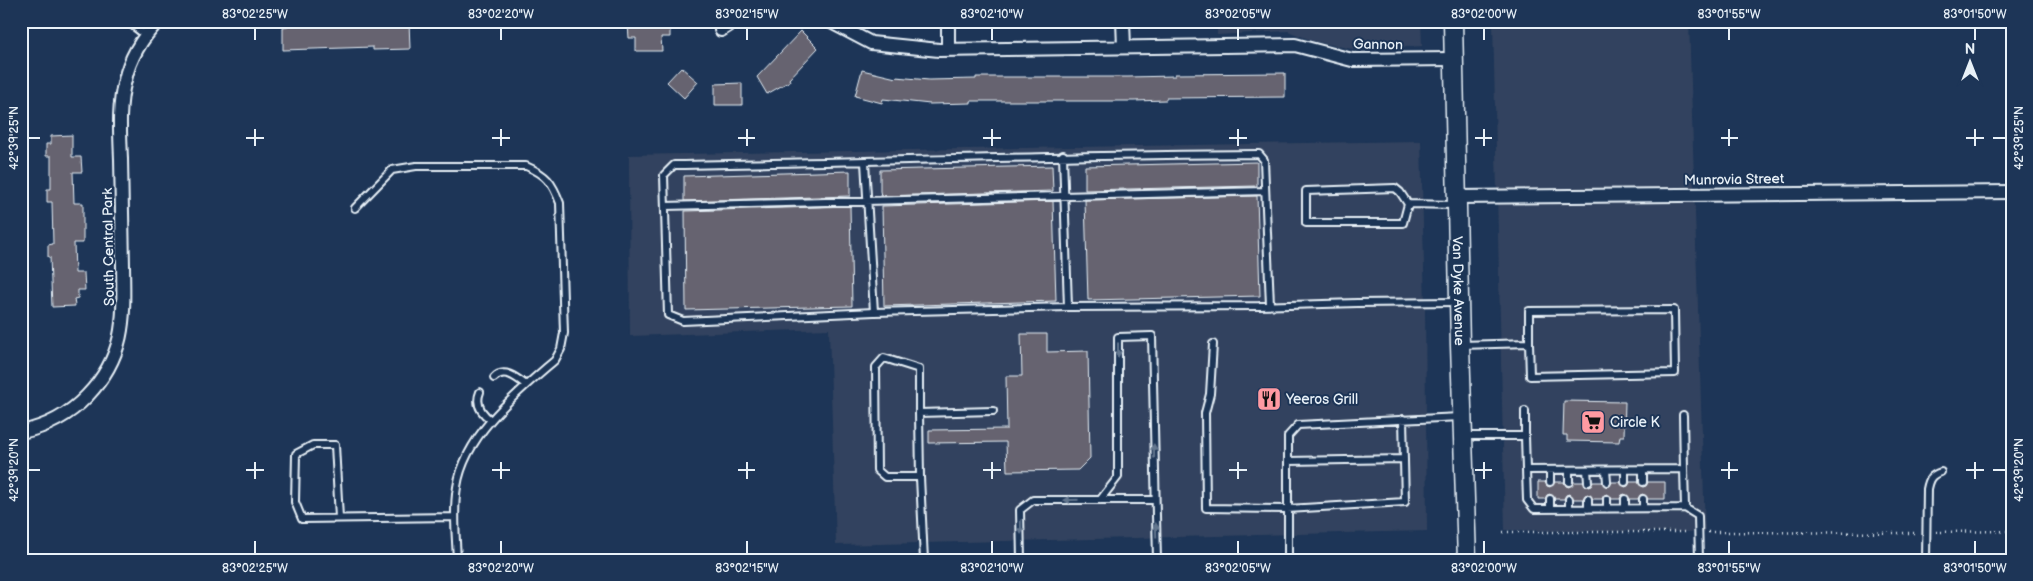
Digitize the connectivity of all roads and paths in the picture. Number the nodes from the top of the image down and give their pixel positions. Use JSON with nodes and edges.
{"nodes":[{"id":1,"x":127,"y":21,"type":"edge"},
{"id":2,"x":158,"y":21,"type":"edge"},
{"id":3,"x":735,"y":21,"type":"edge"},
{"id":4,"x":829,"y":21,"type":"edge"},
{"id":5,"x":948,"y":21,"type":"edge"},
{"id":6,"x":1123,"y":21,"type":"edge"},
{"id":7,"x":1453,"y":21,"type":"edge"},
{"id":8,"x":721,"y":30,"type":"dead end"},
{"id":9,"x":145,"y":35,"type":"junction"},
{"id":10,"x":1124,"y":47,"type":"junction"},
{"id":11,"x":948,"y":50,"type":"junction"},
{"id":12,"x":1453,"y":58,"type":"junction"},
{"id":13,"x":1063,"y":155,"type":"junction"},
{"id":14,"x":865,"y":162,"type":"junction"},
{"id":15,"x":1265,"y":191,"type":"junction"},
{"id":16,"x":2012,"y":192,"type":"edge"},
{"id":17,"x":1064,"y":195,"type":"junction"},
{"id":18,"x":868,"y":201,"type":"junction"},
{"id":19,"x":1456,"y":201,"type":"junction"},
{"id":20,"x":1408,"y":204,"type":"junction"},
{"id":21,"x":665,"y":206,"type":"junction"},
{"id":22,"x":355,"y":208,"type":"dead end"},
{"id":23,"x":1458,"y":302,"type":"junction"},
{"id":24,"x":1270,"y":305,"type":"junction"},
{"id":25,"x":1068,"y":307,"type":"junction"},
{"id":26,"x":874,"y":312,"type":"junction"},
{"id":27,"x":1529,"y":343,"type":"junction"},
{"id":28,"x":1213,"y":344,"type":"dead end"},
{"id":29,"x":1460,"y":345,"type":"junction"},
{"id":30,"x":494,"y":378,"type":"dead end"},
{"id":31,"x":526,"y":386,"type":"junction"},
{"id":32,"x":480,"y":392,"type":"dead end"},
{"id":33,"x":993,"y":411,"type":"dead end"},
{"id":34,"x":1525,"y":411,"type":"dead end"},
{"id":35,"x":919,"y":414,"type":"junction"},
{"id":36,"x":1683,"y":415,"type":"dead end"},
{"id":37,"x":1462,"y":417,"type":"junction"},
{"id":38,"x":1403,"y":419,"type":"junction"},
{"id":39,"x":491,"y":420,"type":"junction"},
{"id":40,"x":21,"y":432,"type":"edge"},
{"id":41,"x":1464,"y":436,"type":"junction"},
{"id":42,"x":1525,"y":436,"type":"junction"},
{"id":43,"x":1404,"y":459,"type":"junction"},
{"id":44,"x":1288,"y":461,"type":"junction"},
{"id":45,"x":1684,"y":469,"type":"junction"},
{"id":46,"x":1526,"y":470,"type":"junction"},
{"id":47,"x":1550,"y":470,"type":"junction"},
{"id":48,"x":1569,"y":470,"type":"junction"},
{"id":49,"x":1587,"y":470,"type":"junction"},
{"id":50,"x":1606,"y":470,"type":"junction"},
{"id":51,"x":1625,"y":470,"type":"junction"},
{"id":52,"x":1643,"y":470,"type":"junction"},
{"id":53,"x":1941,"y":472,"type":"dead end"},
{"id":54,"x":920,"y":477,"type":"junction"},
{"id":55,"x":1550,"y":482,"type":"dead end"},
{"id":56,"x":1569,"y":482,"type":"dead end"},
{"id":57,"x":1588,"y":482,"type":"dead end"},
{"id":58,"x":1607,"y":482,"type":"dead end"},
{"id":59,"x":1625,"y":482,"type":"dead end"},
{"id":60,"x":1643,"y":482,"type":"dead end"},
{"id":61,"x":1550,"y":499,"type":"dead end"},
{"id":62,"x":1569,"y":499,"type":"dead end"},
{"id":63,"x":1588,"y":499,"type":"dead end"},
{"id":64,"x":1607,"y":499,"type":"dead end"},
{"id":65,"x":1625,"y":499,"type":"dead end"},
{"id":66,"x":1643,"y":499,"type":"dead end"},
{"id":67,"x":1100,"y":500,"type":"junction"},
{"id":68,"x":1155,"y":500,"type":"junction"},
{"id":69,"x":1625,"y":508,"type":"junction"},
{"id":70,"x":1643,"y":508,"type":"junction"},
{"id":71,"x":1685,"y":508,"type":"junction"},
{"id":72,"x":1287,"y":509,"type":"junction"},
{"id":73,"x":1550,"y":509,"type":"junction"},
{"id":74,"x":1569,"y":509,"type":"junction"},
{"id":75,"x":1588,"y":509,"type":"junction"},
{"id":76,"x":1607,"y":509,"type":"junction"},
{"id":77,"x":455,"y":516,"type":"junction"},
{"id":78,"x":338,"y":518,"type":"junction"},
{"id":79,"x":2012,"y":531,"type":"edge"},
{"id":80,"x":1504,"y":532,"type":"dead end"},
{"id":81,"x":1699,"y":532,"type":"junction"},
{"id":82,"x":1927,"y":533,"type":"junction"},
{"id":83,"x":457,"y":560,"type":"edge"},
{"id":84,"x":924,"y":560,"type":"edge"},
{"id":85,"x":1021,"y":560,"type":"edge"},
{"id":86,"x":1157,"y":560,"type":"edge"},
{"id":87,"x":1288,"y":560,"type":"edge"},
{"id":88,"x":1467,"y":560,"type":"edge"},
{"id":89,"x":1699,"y":560,"type":"edge"},
{"id":90,"x":1926,"y":560,"type":"edge"}],
"edges":[{"from":1,"to":9,"type":"lane"},
{"from":2,"to":9,"type":"street","name":"South Central Park"},
{"from":3,"to":8,"type":"street"},
{"from":4,"to":11,"type":"street","name":"Gannon"},
{"from":5,"to":11,"type":"street"},
{"from":6,"to":10,"type":"street"},
{"from":7,"to":12,"type":"main road","name":"Van Dyke Avenue"},
{"from":9,"to":40,"type":"street","name":"South Central Park"},
{"from":10,"to":11,"type":"street","name":"Gannon"},
{"from":10,"to":12,"type":"street","name":"Gannon"},
{"from":12,"to":19,"type":"main road","name":"Van Dyke Avenue"},
{"from":13,"to":14,"type":"lane"},
{"from":13,"to":15,"type":"lane"},
{"from":13,"to":17,"type":"lane"},
{"from":14,"to":18,"type":"lane"},
{"from":14,"to":21,"type":"lane"},
{"from":15,"to":17,"type":"lane"},
{"from":15,"to":24,"type":"lane"},
{"from":16,"to":19,"type":"street","name":"Munrovia Street"},
{"from":17,"to":18,"type":"lane"},
{"from":17,"to":25,"type":"lane"},
{"from":18,"to":21,"type":"lane"},
{"from":18,"to":26,"type":"lane"},
{"from":19,"to":20,"type":"lane"},
{"from":19,"to":23,"type":"main road","name":"Van Dyke Avenue"},
{"from":20,"to":20,"type":"lane"},
{"from":21,"to":26,"type":"lane"},
{"from":22,"to":31,"type":"lane"},
{"from":23,"to":24,"type":"lane"},
{"from":23,"to":29,"type":"main road","name":"Van Dyke Avenue"},
{"from":24,"to":25,"type":"lane"},
{"from":25,"to":26,"type":"lane"},
{"from":27,"to":27,"type":"lane"},
{"from":27,"to":29,"type":"lane"},
{"from":28,"to":72,"type":"lane"},
{"from":29,"to":37,"type":"main road","name":"Van Dyke Avenue"},
{"from":30,"to":31,"type":"lane"},
{"from":31,"to":39,"type":"lane"},
{"from":32,"to":39,"type":"lane"},
{"from":33,"to":35,"type":"lane"},
{"from":34,"to":42,"type":"lane"},
{"from":35,"to":54,"type":"lane"},
{"from":35,"to":54,"type":"lane"},
{"from":36,"to":45,"type":"lane"},
{"from":37,"to":38,"type":"lane"},
{"from":37,"to":41,"type":"main road","name":"Van Dyke Avenue"},
{"from":38,"to":43,"type":"lane"},
{"from":38,"to":44,"type":"lane"},
{"from":39,"to":77,"type":"lane"},
{"from":41,"to":42,"type":"lane"},
{"from":41,"to":88,"type":"main road","name":"Van Dyke Avenue"},
{"from":42,"to":46,"type":"lane"},
{"from":43,"to":44,"type":"lane"},
{"from":43,"to":72,"type":"lane"},
{"from":44,"to":72,"type":"lane"},
{"from":45,"to":52,"type":"lane"},
{"from":45,"to":71,"type":"lane"},
{"from":46,"to":47,"type":"lane"},
{"from":46,"to":73,"type":"lane"},
{"from":47,"to":48,"type":"lane"},
{"from":47,"to":55,"type":"lane"},
{"from":48,"to":49,"type":"lane"},
{"from":48,"to":56,"type":"lane"},
{"from":49,"to":50,"type":"lane"},
{"from":49,"to":57,"type":"lane"},
{"from":50,"to":51,"type":"lane"},
{"from":50,"to":58,"type":"lane"},
{"from":51,"to":52,"type":"lane"},
{"from":51,"to":59,"type":"lane"},
{"from":52,"to":60,"type":"lane"},
{"from":53,"to":82,"type":"lane"},
{"from":54,"to":84,"type":"lane"},
{"from":61,"to":73,"type":"lane"},
{"from":62,"to":74,"type":"lane"},
{"from":63,"to":75,"type":"lane"},
{"from":64,"to":76,"type":"lane"},
{"from":65,"to":69,"type":"lane"},
{"from":66,"to":70,"type":"lane"},
{"from":67,"to":68,"type":"lane"},
{"from":68,"to":67,"type":"lane","one_way":true},
{"from":67,"to":85,"type":"lane","one_way":true},
{"from":86,"to":68,"type":"lane","one_way":true},
{"from":69,"to":70,"type":"lane"},
{"from":69,"to":76,"type":"lane"},
{"from":70,"to":71,"type":"lane"},
{"from":71,"to":81,"type":"lane"},
{"from":72,"to":87,"type":"lane"},
{"from":73,"to":74,"type":"lane"},
{"from":74,"to":75,"type":"lane"},
{"from":75,"to":76,"type":"lane"},
{"from":77,"to":78,"type":"lane"},
{"from":77,"to":83,"type":"lane"},
{"from":78,"to":78,"type":"lane"},
{"from":79,"to":82,"type":"path"},
{"from":80,"to":81,"type":"path"},
{"from":81,"to":82,"type":"path"},
{"from":81,"to":89,"type":"lane"},
{"from":82,"to":90,"type":"lane"}]}
